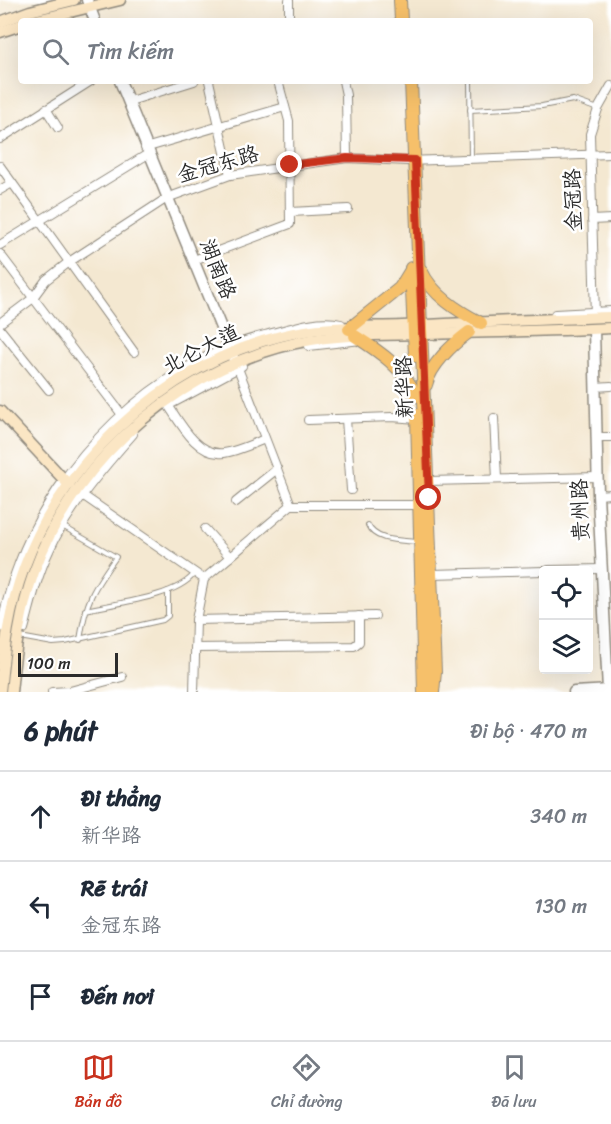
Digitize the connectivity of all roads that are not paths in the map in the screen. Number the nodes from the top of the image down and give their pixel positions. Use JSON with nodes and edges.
{"nodes":[{"id":1,"x":74,"y":0,"type":"edge"},
{"id":2,"x":120,"y":0,"type":"edge"},
{"id":3,"x":289,"y":0,"type":"edge"},
{"id":4,"x":400,"y":0,"type":"edge"},
{"id":5,"x":408,"y":0,"type":"edge"},
{"id":6,"x":88,"y":3,"type":"edge"},
{"id":7,"x":41,"y":18,"type":"edge"},
{"id":8,"x":94,"y":18,"type":"edge"},
{"id":9,"x":289,"y":18,"type":"edge"},
{"id":10,"x":401,"y":18,"type":"edge"},
{"id":11,"x":409,"y":18,"type":"edge"},
{"id":12,"x":0,"y":22,"type":"edge"},
{"id":13,"x":18,"y":26,"type":"edge"},
{"id":14,"x":0,"y":32,"type":"edge"},
{"id":15,"x":86,"y":84,"type":"edge"},
{"id":16,"x":122,"y":84,"type":"edge"},
{"id":17,"x":184,"y":84,"type":"edge"},
{"id":18,"x":210,"y":84,"type":"edge"},
{"id":19,"x":279,"y":84,"type":"edge"},
{"id":20,"x":344,"y":84,"type":"edge"},
{"id":21,"x":404,"y":84,"type":"edge"},
{"id":22,"x":411,"y":84,"type":"edge"},
{"id":23,"x":470,"y":84,"type":"edge"},
{"id":24,"x":611,"y":86,"type":"edge"},
{"id":25,"x":130,"y":101,"type":"junction"},
{"id":26,"x":285,"y":107,"type":"junction"},
{"id":27,"x":46,"y":109,"type":"junction"},
{"id":28,"x":598,"y":109,"type":"junction"},
{"id":29,"x":470,"y":110,"type":"junction"},
{"id":30,"x":218,"y":124,"type":"junction"},
{"id":31,"x":58,"y":128,"type":"dead end"},
{"id":32,"x":0,"y":139,"type":"edge"},
{"id":33,"x":147,"y":151,"type":"junction"},
{"id":34,"x":590,"y":154,"type":"junction"},
{"id":35,"x":611,"y":154,"type":"edge"},
{"id":36,"x":347,"y":158,"type":"junction"},
{"id":37,"x":471,"y":158,"type":"junction"},
{"id":38,"x":411,"y":161,"type":"junction"},
{"id":39,"x":290,"y":165,"type":"junction"},
{"id":40,"x":0,"y":166,"type":"edge"},
{"id":41,"x":230,"y":175,"type":"junction"},
{"id":42,"x":12,"y":183,"type":"junction"},
{"id":43,"x":0,"y":190,"type":"edge"},
{"id":44,"x":167,"y":198,"type":"junction"},
{"id":45,"x":348,"y":209,"type":"dead end"},
{"id":46,"x":291,"y":212,"type":"junction"},
{"id":47,"x":611,"y":219,"type":"edge"},
{"id":48,"x":592,"y":220,"type":"junction"},
{"id":49,"x":40,"y":221,"type":"junction"},
{"id":50,"x":0,"y":245,"type":"edge"},
{"id":51,"x":0,"y":254,"type":"edge"},
{"id":52,"x":194,"y":260,"type":"junction"},
{"id":53,"x":69,"y":262,"type":"junction"},
{"id":54,"x":415,"y":267,"type":"junction"},
{"id":55,"x":32,"y":299,"type":"junction"},
{"id":56,"x":611,"y":311,"type":"edge"},
{"id":57,"x":595,"y":314,"type":"junction"},
{"id":58,"x":611,"y":317,"type":"edge"},
{"id":59,"x":476,"y":320,"type":"junction"},
{"id":60,"x":0,"y":323,"type":"edge"},
{"id":61,"x":611,"y":328,"type":"edge"},
{"id":62,"x":0,"y":329,"type":"edge"},
{"id":63,"x":418,"y":330,"type":"junction"},
{"id":64,"x":594,"y":331,"type":"junction"},
{"id":65,"x":469,"y":332,"type":"junction"},
{"id":66,"x":611,"y":333,"type":"edge"},
{"id":67,"x":356,"y":335,"type":"junction"},
{"id":68,"x":134,"y":352,"type":"dead end"},
{"id":69,"x":233,"y":357,"type":"junction"},
{"id":70,"x":611,"y":386,"type":"edge"},
{"id":71,"x":595,"y":387,"type":"junction"},
{"id":72,"x":49,"y":390,"type":"dead end"},
{"id":73,"x":420,"y":396,"type":"junction"},
{"id":74,"x":167,"y":403,"type":"junction"},
{"id":75,"x":0,"y":411,"type":"edge"},
{"id":76,"x":123,"y":416,"type":"junction"},
{"id":77,"x":494,"y":418,"type":"dead end"},
{"id":78,"x":346,"y":419,"type":"junction"},
{"id":79,"x":308,"y":420,"type":"dead end"},
{"id":80,"x":417,"y":420,"type":"junction"},
{"id":81,"x":597,"y":437,"type":"junction"},
{"id":82,"x":611,"y":437,"type":"edge"},
{"id":83,"x":265,"y":439,"type":"junction"},
{"id":84,"x":277,"y":469,"type":"junction"},
{"id":85,"x":598,"y":477,"type":"junction"},
{"id":86,"x":497,"y":479,"type":"junction"},
{"id":87,"x":428,"y":481,"type":"junction"},
{"id":88,"x":73,"y":488,"type":"junction"},
{"id":89,"x":351,"y":490,"type":"dead end"},
{"id":90,"x":611,"y":494,"type":"edge"},
{"id":91,"x":598,"y":495,"type":"junction"},
{"id":92,"x":236,"y":502,"type":"dead end"},
{"id":93,"x":291,"y":505,"type":"junction"},
{"id":94,"x":417,"y":505,"type":"junction"},
{"id":95,"x":60,"y":525,"type":"junction"},
{"id":96,"x":368,"y":525,"type":"dead end"},
{"id":97,"x":205,"y":529,"type":"dead end"},
{"id":98,"x":420,"y":542,"type":"junction"},
{"id":99,"x":230,"y":557,"type":"junction"},
{"id":100,"x":593,"y":569,"type":"edge"},
{"id":101,"x":602,"y":569,"type":"junction"},
{"id":102,"x":539,"y":571,"type":"edge"},
{"id":103,"x":194,"y":574,"type":"junction"},
{"id":104,"x":431,"y":574,"type":"junction"},
{"id":105,"x":204,"y":579,"type":"junction"},
{"id":106,"x":168,"y":591,"type":"junction"},
{"id":107,"x":84,"y":610,"type":"junction"},
{"id":108,"x":359,"y":616,"type":"junction"},
{"id":109,"x":375,"y":616,"type":"dead end"},
{"id":110,"x":196,"y":620,"type":"junction"},
{"id":111,"x":9,"y":632,"type":"edge"},
{"id":112,"x":80,"y":640,"type":"junction"},
{"id":113,"x":195,"y":648,"type":"junction"},
{"id":114,"x":122,"y":677,"type":"dead end"},
{"id":115,"x":609,"y":690,"type":"edge"},
{"id":116,"x":0,"y":692,"type":"edge"},
{"id":117,"x":10,"y":692,"type":"edge"},
{"id":118,"x":16,"y":692,"type":"edge"},
{"id":119,"x":52,"y":692,"type":"edge"},
{"id":120,"x":194,"y":692,"type":"edge"},
{"id":121,"x":424,"y":692,"type":"edge"},
{"id":122,"x":433,"y":692,"type":"edge"},
{"id":123,"x":574,"y":692,"type":"edge"}],
"edges":[{"from":1,"to":12,"type":"main road"},
{"from":2,"to":6,"type":"main road"},
{"from":3,"to":9,"type":"street"},
{"from":4,"to":10,"type":"main road"},
{"from":5,"to":11,"type":"main road"},
{"from":6,"to":7,"type":"main road"},
{"from":6,"to":8,"type":"street"},
{"from":13,"to":14,"type":"main road"},
{"from":15,"to":27,"type":"street"},
{"from":16,"to":25,"type":"street","name":"湖南路"},
{"from":17,"to":25,"type":"street"},
{"from":18,"to":30,"type":"street"},
{"from":19,"to":26,"type":"street"},
{"from":20,"to":36,"type":"street"},
{"from":21,"to":38,"type":"main road","name":"新华路"},
{"from":22,"to":38,"type":"main road","name":"新华路"},
{"from":23,"to":29,"type":"lane"},
{"from":24,"to":28,"type":"street","name":"金冠路"},
{"from":25,"to":33,"type":"street","name":"湖南路"},
{"from":26,"to":30,"type":"street"},
{"from":26,"to":39,"type":"street"},
{"from":27,"to":31,"type":"street"},
{"from":27,"to":32,"type":"street"},
{"from":28,"to":29,"type":"lane"},
{"from":28,"to":34,"type":"street","name":"金冠路"},
{"from":29,"to":37,"type":"lane"},
{"from":30,"to":33,"type":"street"},
{"from":30,"to":41,"type":"street"},
{"from":33,"to":44,"type":"street","name":"湖南路"},
{"from":33,"to":49,"type":"street"},
{"from":34,"to":35,"type":"street","name":"金冠东路"},
{"from":34,"to":37,"type":"street","name":"金冠东路"},
{"from":34,"to":48,"type":"street","name":"金冠路"},
{"from":36,"to":38,"type":"street","name":"金冠东路"},
{"from":36,"to":39,"type":"street","name":"金冠东路"},
{"from":37,"to":38,"type":"street","name":"金冠东路"},
{"from":38,"to":54,"type":"main road","name":"新华路"},
{"from":39,"to":41,"type":"street","name":"金冠东路"},
{"from":39,"to":46,"type":"street"},
{"from":40,"to":42,"type":"street"},
{"from":41,"to":44,"type":"street","name":"金冠东路"},
{"from":42,"to":43,"type":"street"},
{"from":42,"to":49,"type":"street"},
{"from":44,"to":52,"type":"street","name":"湖南路"},
{"from":44,"to":53,"type":"street","name":"金冠东路"},
{"from":45,"to":46,"type":"street"},
{"from":46,"to":52,"type":"street"},
{"from":47,"to":48,"type":"street"},
{"from":48,"to":57,"type":"street","name":"金冠路"},
{"from":49,"to":50,"type":"street"},
{"from":49,"to":53,"type":"street"},
{"from":51,"to":55,"type":"street"},
{"from":52,"to":69,"type":"street","name":"湖南路"},
{"from":53,"to":55,"type":"street","name":"金冠东路"},
{"from":53,"to":68,"type":"street"},
{"from":54,"to":59,"type":"main road"},
{"from":54,"to":63,"type":"main road","name":"新华路"},
{"from":54,"to":67,"type":"main road"},
{"from":55,"to":60,"type":"street","name":"金冠东路"},
{"from":55,"to":76,"type":"street"},
{"from":56,"to":57,"type":"street"},
{"from":57,"to":58,"type":"main road","name":"北仑大道"},
{"from":57,"to":59,"type":"main road","name":"北仑大道"},
{"from":59,"to":63,"type":"main road","name":"北仑大道"},
{"from":61,"to":64,"type":"main road","name":"北仑大道"},
{"from":62,"to":72,"type":"street"},
{"from":63,"to":65,"type":"main road","name":"北仑大道"},
{"from":63,"to":67,"type":"main road","name":"北仑大道"},
{"from":63,"to":67,"type":"main road","name":"北仑大道"},
{"from":63,"to":73,"type":"main road","name":"新华路"},
{"from":64,"to":65,"type":"main road","name":"北仑大道"},
{"from":64,"to":66,"type":"street"},
{"from":64,"to":71,"type":"street","name":"贵州路"},
{"from":65,"to":73,"type":"main road"},
{"from":67,"to":69,"type":"main road","name":"北仑大道"},
{"from":67,"to":69,"type":"street"},
{"from":67,"to":73,"type":"main road"},
{"from":69,"to":74,"type":"main road","name":"北仑大道"},
{"from":69,"to":76,"type":"main road","name":"北仑大道"},
{"from":69,"to":83,"type":"street","name":"湖南路"},
{"from":70,"to":71,"type":"street"},
{"from":71,"to":81,"type":"street","name":"贵州路"},
{"from":73,"to":80,"type":"main road","name":"新华路"},
{"from":73,"to":87,"type":"main road","name":"新华路"},
{"from":74,"to":83,"type":"street"},
{"from":74,"to":88,"type":"main road","name":"北仑大道"},
{"from":75,"to":88,"type":"main road"},
{"from":76,"to":88,"type":"main road","name":"北仑大道"},
{"from":77,"to":86,"type":"street"},
{"from":78,"to":79,"type":"street"},
{"from":78,"to":80,"type":"street"},
{"from":78,"to":89,"type":"street"},
{"from":80,"to":94,"type":"main road","name":"新华路"},
{"from":81,"to":82,"type":"street"},
{"from":81,"to":85,"type":"street","name":"贵州路"},
{"from":83,"to":84,"type":"street","name":"湖南路"},
{"from":84,"to":92,"type":"street"},
{"from":84,"to":93,"type":"street","name":"湖南路"},
{"from":85,"to":86,"type":"street"},
{"from":85,"to":91,"type":"street","name":"贵州路"},
{"from":86,"to":87,"type":"street"},
{"from":87,"to":104,"type":"main road","name":"新华路"},
{"from":88,"to":95,"type":"main road","name":"北仑大道"},
{"from":88,"to":103,"type":"street"},
{"from":88,"to":111,"type":"main road","name":"北仑大道"},
{"from":90,"to":91,"type":"street"},
{"from":91,"to":101,"type":"street","name":"贵州路"},
{"from":93,"to":94,"type":"street"},
{"from":93,"to":99,"type":"street"},
{"from":94,"to":98,"type":"main road","name":"新华路"},
{"from":95,"to":107,"type":"lane"},
{"from":95,"to":111,"type":"main road","name":"北仑大道"},
{"from":96,"to":98,"type":"lane"},
{"from":97,"to":99,"type":"street"},
{"from":98,"to":121,"type":"main road","name":"新华路"},
{"from":99,"to":105,"type":"street"},
{"from":100,"to":101,"type":"street"},
{"from":101,"to":115,"type":"street","name":"贵州路"},
{"from":102,"to":104,"type":"street"},
{"from":103,"to":105,"type":"street"},
{"from":103,"to":106,"type":"lane"},
{"from":104,"to":122,"type":"main road","name":"新华路"},
{"from":105,"to":110,"type":"street"},
{"from":106,"to":107,"type":"lane"},
{"from":106,"to":112,"type":"lane"},
{"from":107,"to":112,"type":"lane"},
{"from":108,"to":109,"type":"street"},
{"from":108,"to":110,"type":"street"},
{"from":108,"to":113,"type":"street"},
{"from":110,"to":113,"type":"street"},
{"from":111,"to":112,"type":"lane"},
{"from":111,"to":116,"type":"main road","name":"北仑大道"},
{"from":111,"to":117,"type":"main road","name":"北仑大道"},
{"from":111,"to":118,"type":"street"},
{"from":113,"to":120,"type":"street"},
{"from":114,"to":119,"type":"street"},
{"from":115,"to":123,"type":"street"}]}
